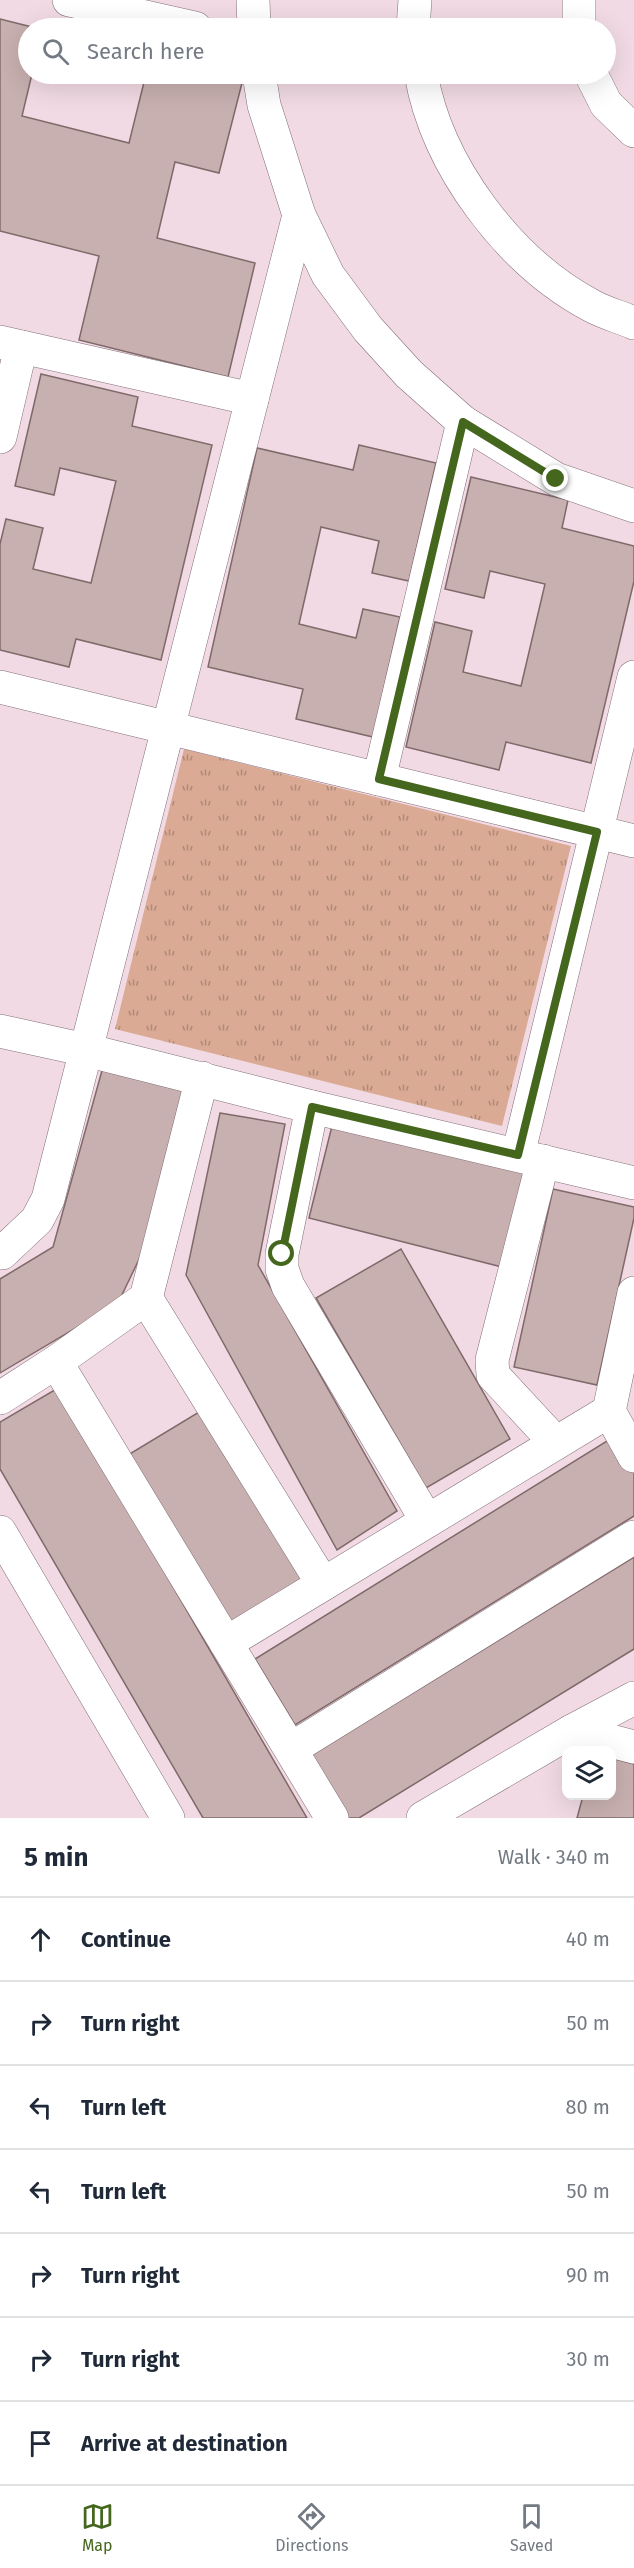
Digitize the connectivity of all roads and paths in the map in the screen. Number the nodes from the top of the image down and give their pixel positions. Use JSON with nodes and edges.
{"nodes":[{"id":1,"x":69,"y":0,"type":"edge"},
{"id":2,"x":253,"y":0,"type":"edge"},
{"id":3,"x":415,"y":0,"type":"edge"},
{"id":4,"x":579,"y":0,"type":"edge"},
{"id":5,"x":150,"y":18,"type":"edge"},
{"id":6,"x":254,"y":18,"type":"edge"},
{"id":7,"x":414,"y":18,"type":"edge"},
{"id":8,"x":579,"y":18,"type":"edge"},
{"id":9,"x":261,"y":84,"type":"edge"},
{"id":10,"x":424,"y":84,"type":"edge"},
{"id":11,"x":596,"y":84,"type":"edge"},
{"id":12,"x":634,"y":131,"type":"edge"},
{"id":13,"x":299,"y":215,"type":"junction"},
{"id":14,"x":634,"y":323,"type":"edge"},
{"id":15,"x":11,"y":345,"type":"edge"},
{"id":16,"x":252,"y":399,"type":"junction"},
{"id":17,"x":463,"y":422,"type":"junction"},
{"id":18,"x":0,"y":437,"type":"edge"},
{"id":19,"x":634,"y":506,"type":"edge"},
{"id":20,"x":634,"y":677,"type":"edge"},
{"id":21,"x":0,"y":687,"type":"edge"},
{"id":22,"x":168,"y":728,"type":"junction"},
{"id":23,"x":379,"y":779,"type":"junction"},
{"id":24,"x":597,"y":832,"type":"junction"},
{"id":25,"x":634,"y":841,"type":"edge"},
{"id":26,"x":0,"y":1032,"type":"edge"},
{"id":27,"x":86,"y":1050,"type":"junction"},
{"id":28,"x":202,"y":1078,"type":"junction"},
{"id":29,"x":312,"y":1107,"type":"junction"},
{"id":30,"x":531,"y":1158,"type":"junction"},
{"id":31,"x":634,"y":1184,"type":"edge"},
{"id":32,"x":1,"y":1253,"type":"edge"},
{"id":33,"x":634,"y":1293,"type":"edge"},
{"id":34,"x":146,"y":1298,"type":"junction"},
{"id":35,"x":56,"y":1362,"type":"junction"},
{"id":36,"x":0,"y":1398,"type":"edge"},
{"id":37,"x":609,"y":1411,"type":"junction"},
{"id":38,"x":556,"y":1443,"type":"junction"},
{"id":39,"x":634,"y":1456,"type":"edge"},
{"id":40,"x":427,"y":1521,"type":"junction"},
{"id":41,"x":0,"y":1532,"type":"edge"},
{"id":42,"x":634,"y":1537,"type":"edge"},
{"id":43,"x":322,"y":1584,"type":"junction"},
{"id":44,"x":226,"y":1643,"type":"junction"},
{"id":45,"x":634,"y":1698,"type":"edge"},
{"id":46,"x":572,"y":1731,"type":"junction"},
{"id":47,"x":634,"y":1747,"type":"edge"},
{"id":48,"x":291,"y":1749,"type":"junction"},
{"id":49,"x":437,"y":1816,"type":"edge"},
{"id":50,"x":168,"y":1818,"type":"edge"},
{"id":51,"x":332,"y":1818,"type":"edge"}],
"edges":[{"from":1,"to":5,"type":"street"},
{"from":2,"to":6,"type":"street"},
{"from":3,"to":7,"type":"street"},
{"from":4,"to":8,"type":"street"},
{"from":9,"to":13,"type":"street"},
{"from":10,"to":14,"type":"street"},
{"from":11,"to":12,"type":"street"},
{"from":13,"to":16,"type":"street"},
{"from":13,"to":17,"type":"street"},
{"from":15,"to":16,"type":"street"},
{"from":15,"to":18,"type":"street"},
{"from":16,"to":22,"type":"street"},
{"from":17,"to":19,"type":"street"},
{"from":17,"to":23,"type":"street"},
{"from":20,"to":24,"type":"street"},
{"from":21,"to":22,"type":"street"},
{"from":22,"to":23,"type":"street"},
{"from":22,"to":27,"type":"street"},
{"from":23,"to":24,"type":"street"},
{"from":24,"to":25,"type":"street"},
{"from":24,"to":30,"type":"street"},
{"from":26,"to":27,"type":"street"},
{"from":27,"to":28,"type":"street"},
{"from":27,"to":32,"type":"street"},
{"from":28,"to":29,"type":"street"},
{"from":28,"to":34,"type":"street"},
{"from":29,"to":30,"type":"street"},
{"from":29,"to":40,"type":"street"},
{"from":30,"to":31,"type":"street"},
{"from":30,"to":38,"type":"street"},
{"from":33,"to":37,"type":"street"},
{"from":34,"to":35,"type":"street"},
{"from":34,"to":43,"type":"street"},
{"from":35,"to":36,"type":"street"},
{"from":35,"to":44,"type":"street"},
{"from":37,"to":38,"type":"street"},
{"from":37,"to":39,"type":"street"},
{"from":38,"to":40,"type":"street"},
{"from":40,"to":43,"type":"street"},
{"from":41,"to":50,"type":"street"},
{"from":42,"to":48,"type":"street"},
{"from":43,"to":44,"type":"street"},
{"from":44,"to":48,"type":"street"},
{"from":45,"to":46,"type":"street"},
{"from":46,"to":47,"type":"street"},
{"from":46,"to":49,"type":"street"},
{"from":48,"to":51,"type":"street"}]}
